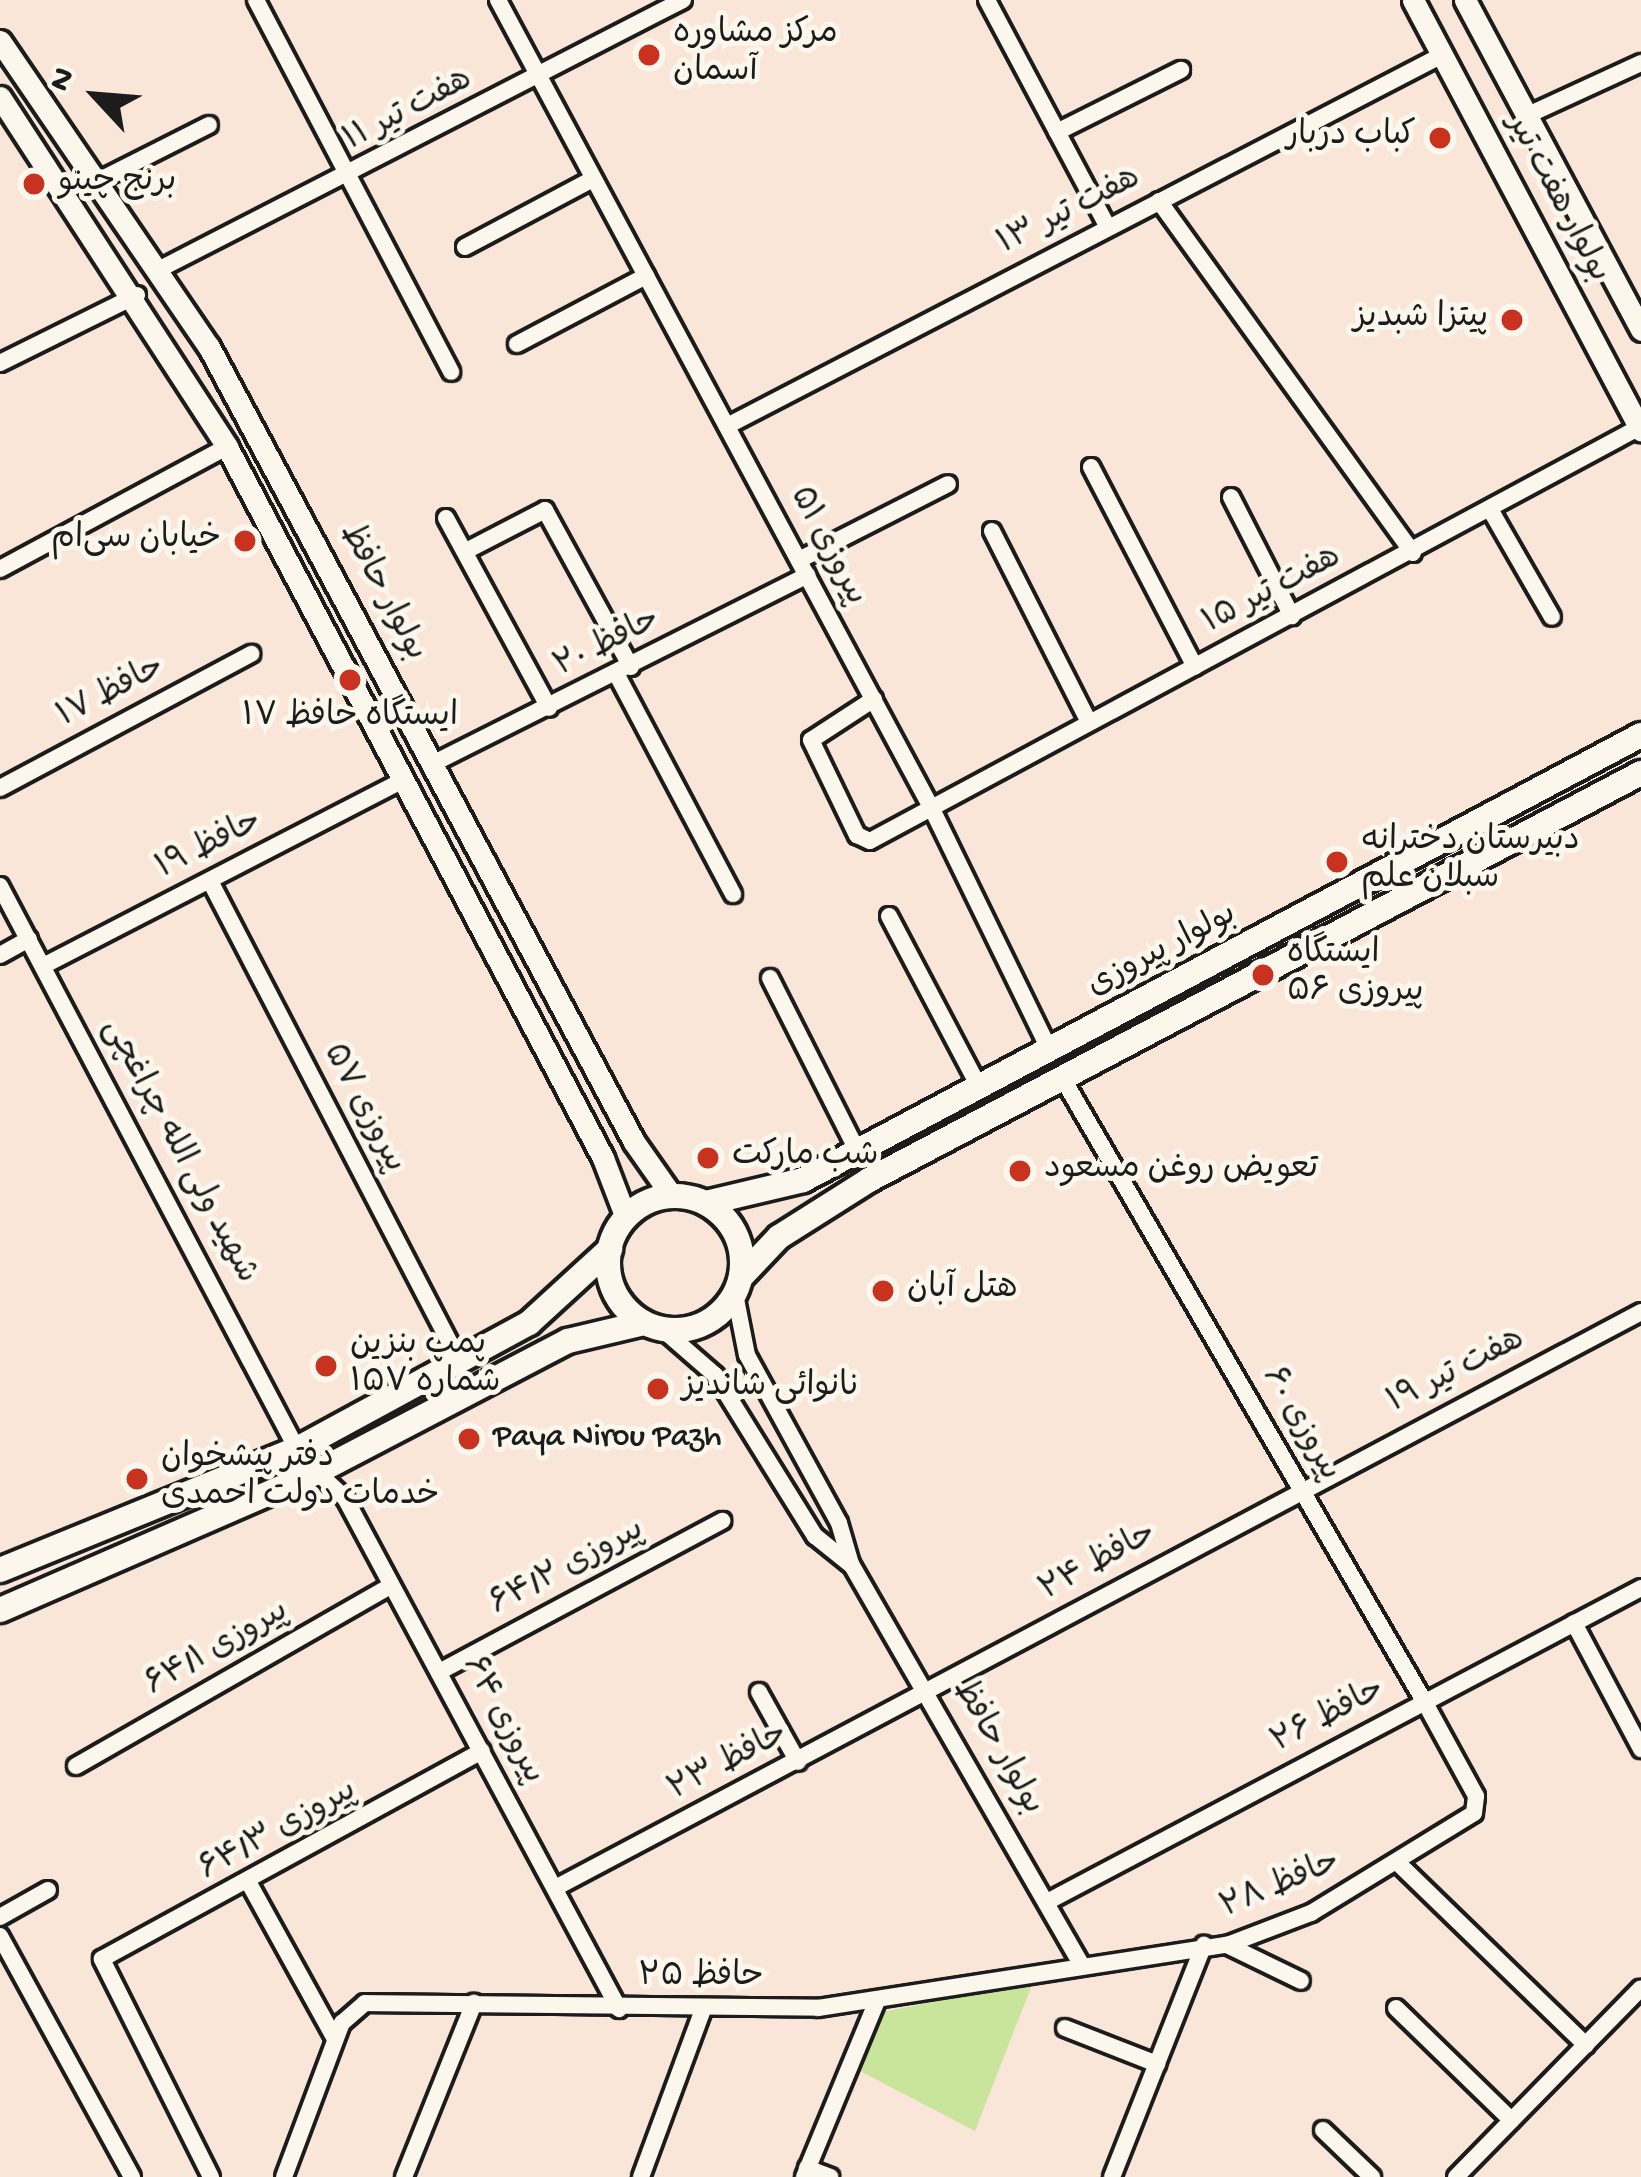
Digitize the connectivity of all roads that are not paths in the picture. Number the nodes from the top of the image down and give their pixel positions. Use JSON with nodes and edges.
{"nodes":[{"id":1,"x":256,"y":0,"type":"edge"},
{"id":2,"x":498,"y":0,"type":"edge"},
{"id":3,"x":683,"y":0,"type":"edge"},
{"id":4,"x":1413,"y":0,"type":"edge"},
{"id":5,"x":1465,"y":0,"type":"edge"},
{"id":6,"x":995,"y":2,"type":"edge"},
{"id":7,"x":0,"y":41,"type":"edge"},
{"id":8,"x":1442,"y":55,"type":"junction"},
{"id":9,"x":1641,"y":62,"type":"edge"},
{"id":10,"x":1181,"y":70,"type":"dead end"},
{"id":11,"x":538,"y":77,"type":"junction"},
{"id":12,"x":0,"y":97,"type":"edge"},
{"id":13,"x":1526,"y":116,"type":"junction"},
{"id":14,"x":209,"y":125,"type":"dead end"},
{"id":15,"x":1058,"y":132,"type":"junction"},
{"id":16,"x":351,"y":177,"type":"junction"},
{"id":17,"x":593,"y":179,"type":"junction"},
{"id":18,"x":100,"y":180,"type":"junction"},
{"id":19,"x":1159,"y":201,"type":"junction"},
{"id":20,"x":1108,"y":228,"type":"junction"},
{"id":21,"x":465,"y":247,"type":"dead end"},
{"id":22,"x":160,"y":269,"type":"junction"},
{"id":23,"x":646,"y":276,"type":"junction"},
{"id":24,"x":1632,"y":294,"type":"edge"},
{"id":25,"x":137,"y":295,"type":"junction"},
{"id":26,"x":1641,"y":330,"type":"edge"},
{"id":27,"x":517,"y":344,"type":"dead end"},
{"id":28,"x":0,"y":363,"type":"edge"},
{"id":29,"x":451,"y":372,"type":"dead end"},
{"id":30,"x":727,"y":426,"type":"junction"},
{"id":31,"x":1640,"y":428,"type":"edge"},
{"id":32,"x":227,"y":447,"type":"junction"},
{"id":33,"x":1091,"y":467,"type":"dead end"},
{"id":34,"x":948,"y":484,"type":"dead end"},
{"id":35,"x":1231,"y":497,"type":"dead end"},
{"id":36,"x":1491,"y":511,"type":"junction"},
{"id":37,"x":446,"y":518,"type":"dead end"},
{"id":38,"x":992,"y":531,"type":"dead end"},
{"id":39,"x":466,"y":550,"type":"junction"},
{"id":40,"x":1413,"y":553,"type":"junction"},
{"id":41,"x":803,"y":567,"type":"junction"},
{"id":42,"x":0,"y":569,"type":"edge"},
{"id":43,"x":1292,"y":616,"type":"junction"},
{"id":44,"x":1552,"y":617,"type":"dead end"},
{"id":45,"x":251,"y":654,"type":"dead end"},
{"id":46,"x":1195,"y":667,"type":"junction"},
{"id":47,"x":624,"y":671,"type":"junction"},
{"id":48,"x":874,"y":699,"type":"junction"},
{"id":49,"x":549,"y":708,"type":"junction"},
{"id":50,"x":1089,"y":722,"type":"junction"},
{"id":51,"x":1641,"y":735,"type":"edge"},
{"id":52,"x":434,"y":763,"type":"junction"},
{"id":53,"x":1641,"y":773,"type":"edge"},
{"id":54,"x":403,"y":780,"type":"junction"},
{"id":55,"x":0,"y":788,"type":"edge"},
{"id":56,"x":932,"y":809,"type":"junction"},
{"id":57,"x":210,"y":881,"type":"junction"},
{"id":58,"x":0,"y":886,"type":"edge"},
{"id":59,"x":733,"y":895,"type":"dead end"},
{"id":60,"x":889,"y":916,"type":"dead end"},
{"id":61,"x":29,"y":939,"type":"junction"},
{"id":62,"x":0,"y":956,"type":"edge"},
{"id":63,"x":44,"y":966,"type":"junction"},
{"id":64,"x":770,"y":978,"type":"dead end"},
{"id":65,"x":1049,"y":1049,"type":"junction"},
{"id":66,"x":1064,"y":1079,"type":"junction"},
{"id":67,"x":979,"y":1088,"type":"junction"},
{"id":68,"x":858,"y":1152,"type":"junction"},
{"id":69,"x":672,"y":1196,"type":"junction"},
{"id":70,"x":706,"y":1203,"type":"junction"},
{"id":71,"x":626,"y":1218,"type":"junction"},
{"id":72,"x":610,"y":1249,"type":"junction"},
{"id":73,"x":738,"y":1286,"type":"junction"},
{"id":74,"x":1641,"y":1312,"type":"edge"},
{"id":75,"x":652,"y":1326,"type":"junction"},
{"id":76,"x":448,"y":1367,"type":"junction"},
{"id":77,"x":297,"y":1449,"type":"junction"},
{"id":78,"x":317,"y":1472,"type":"junction"},
{"id":79,"x":1300,"y":1488,"type":"junction"},
{"id":80,"x":722,"y":1521,"type":"dead end"},
{"id":81,"x":851,"y":1564,"type":"junction"},
{"id":82,"x":0,"y":1570,"type":"edge"},
{"id":83,"x":390,"y":1586,"type":"junction"},
{"id":84,"x":1641,"y":1588,"type":"edge"},
{"id":85,"x":0,"y":1610,"type":"edge"},
{"id":86,"x":1574,"y":1623,"type":"junction"},
{"id":87,"x":441,"y":1671,"type":"junction"},
{"id":88,"x":759,"y":1692,"type":"dead end"},
{"id":89,"x":928,"y":1694,"type":"junction"},
{"id":90,"x":1424,"y":1701,"type":"junction"},
{"id":91,"x":1641,"y":1749,"type":"edge"},
{"id":92,"x":482,"y":1751,"type":"junction"},
{"id":93,"x":798,"y":1762,"type":"junction"},
{"id":94,"x":76,"y":1766,"type":"dead end"},
{"id":95,"x":1476,"y":1804,"type":"joint"},
{"id":96,"x":1400,"y":1864,"type":"junction"},
{"id":97,"x":250,"y":1885,"type":"junction"},
{"id":98,"x":557,"y":1887,"type":"junction"},
{"id":99,"x":48,"y":1890,"type":"dead end"},
{"id":100,"x":1047,"y":1902,"type":"junction"},
{"id":101,"x":0,"y":1917,"type":"edge"},
{"id":102,"x":0,"y":1936,"type":"edge"},
{"id":103,"x":1204,"y":1945,"type":"junction"},
{"id":104,"x":1227,"y":1945,"type":"junction"},
{"id":105,"x":1082,"y":1965,"type":"junction"},
{"id":106,"x":1301,"y":1981,"type":"dead end"},
{"id":107,"x":1641,"y":1988,"type":"edge"},
{"id":108,"x":877,"y":2001,"type":"junction"},
{"id":109,"x":474,"y":2003,"type":"junction"},
{"id":110,"x":1396,"y":2008,"type":"dead end"},
{"id":111,"x":619,"y":2009,"type":"junction"},
{"id":112,"x":702,"y":2012,"type":"junction"},
{"id":113,"x":1065,"y":2028,"type":"dead end"},
{"id":114,"x":335,"y":2039,"type":"junction"},
{"id":115,"x":1586,"y":2045,"type":"junction"},
{"id":116,"x":1156,"y":2064,"type":"junction"},
{"id":117,"x":1511,"y":2120,"type":"junction"},
{"id":118,"x":1323,"y":2130,"type":"dead end"},
{"id":119,"x":806,"y":2173,"type":"edge"},
{"id":120,"x":132,"y":2177,"type":"edge"},
{"id":121,"x":211,"y":2177,"type":"edge"},
{"id":122,"x":284,"y":2177,"type":"edge"},
{"id":123,"x":404,"y":2177,"type":"edge"},
{"id":124,"x":641,"y":2177,"type":"edge"},
{"id":125,"x":830,"y":2177,"type":"edge"},
{"id":126,"x":1112,"y":2177,"type":"edge"},
{"id":127,"x":1372,"y":2177,"type":"edge"},
{"id":128,"x":1456,"y":2177,"type":"edge"}],
"edges":[{"from":1,"to":16,"type":"street"},
{"from":2,"to":11,"type":"street","name":"پیروزی ۵۱"},
{"from":3,"to":11,"type":"street","name":"هفت تیر ۱۱"},
{"from":4,"to":8,"type":"street","name":"بولوار هفت تیر"},
{"from":5,"to":13,"type":"street","name":"بولوار هفت تیر"},
{"from":6,"to":15,"type":"street"},
{"from":7,"to":18,"type":"street","name":"بولوار حافظ"},
{"from":8,"to":19,"type":"street","name":"هفت تیر ۱۳"},
{"from":8,"to":31,"type":"street","name":"بولوار هفت تیر"},
{"from":9,"to":13,"type":"street"},
{"from":10,"to":15,"type":"street"},
{"from":11,"to":16,"type":"street","name":"هفت تیر ۱۱"},
{"from":11,"to":17,"type":"street","name":"پیروزی ۵۱"},
{"from":12,"to":25,"type":"street","name":"بولوار حافظ"},
{"from":13,"to":24,"type":"street","name":"بولوار هفت تیر"},
{"from":14,"to":18,"type":"street"},
{"from":15,"to":20,"type":"street"},
{"from":16,"to":22,"type":"street","name":"هفت تیر ۱۱"},
{"from":16,"to":29,"type":"street"},
{"from":17,"to":21,"type":"street"},
{"from":17,"to":23,"type":"street","name":"پیروزی ۵۱"},
{"from":18,"to":22,"type":"street","name":"بولوار حافظ"},
{"from":19,"to":20,"type":"street","name":"هفت تیر ۱۳"},
{"from":19,"to":40,"type":"street"},
{"from":20,"to":30,"type":"street","name":"هفت تیر ۱۳"},
{"from":22,"to":52,"type":"street","name":"بولوار حافظ"},
{"from":23,"to":27,"type":"street"},
{"from":23,"to":30,"type":"street","name":"پیروزی ۵۱"},
{"from":24,"to":26,"type":"street","name":"بولوار هفت تیر"},
{"from":25,"to":28,"type":"street"},
{"from":25,"to":32,"type":"street","name":"بولوار حافظ"},
{"from":30,"to":41,"type":"street","name":"پیروزی ۵۱"},
{"from":31,"to":36,"type":"street","name":"هفت تیر ۱۵"},
{"from":32,"to":42,"type":"street"},
{"from":32,"to":54,"type":"street","name":"بولوار حافظ"},
{"from":33,"to":46,"type":"street"},
{"from":34,"to":41,"type":"street","name":"حافظ ۲۰"},
{"from":35,"to":43,"type":"street"},
{"from":36,"to":40,"type":"street","name":"هفت تیر ۱۵"},
{"from":36,"to":44,"type":"street"},
{"from":37,"to":39,"type":"street"},
{"from":38,"to":50,"type":"street"},
{"from":39,"to":47,"type":"street"},
{"from":39,"to":49,"type":"street"},
{"from":40,"to":43,"type":"street","name":"هفت تیر ۱۵"},
{"from":41,"to":47,"type":"street","name":"حافظ ۲۰"},
{"from":41,"to":48,"type":"street","name":"پیروزی ۵۱"},
{"from":43,"to":46,"type":"street","name":"هفت تیر ۱۵"},
{"from":45,"to":55,"type":"street","name":"حافظ ۱۷"},
{"from":46,"to":50,"type":"street","name":"هفت تیر ۱۵"},
{"from":47,"to":49,"type":"street","name":"حافظ ۲۰"},
{"from":47,"to":59,"type":"street"},
{"from":48,"to":56,"type":"street","name":"پیروزی ۵۱"},
{"from":48,"to":56,"type":"street","name":"هفت تیر ۱۵"},
{"from":49,"to":52,"type":"street","name":"حافظ ۲۰"},
{"from":50,"to":56,"type":"street","name":"هفت تیر ۱۵"},
{"from":51,"to":65,"type":"main road","name":"بولوار پیروزی"},
{"from":52,"to":69,"type":"street","name":"بولوار حافظ"},
{"from":53,"to":66,"type":"main road","name":"بولوار پیروزی"},
{"from":54,"to":57,"type":"street","name":"حافظ ۱۹"},
{"from":54,"to":71,"type":"street","name":"بولوار حافظ"},
{"from":56,"to":65,"type":"street","name":"پیروزی ۵۱"},
{"from":57,"to":63,"type":"street","name":"حافظ ۱۹"},
{"from":57,"to":76,"type":"street","name":"پیروزی ۵۷"},
{"from":58,"to":61,"type":"street","name":"شهید ولی الله چراغچی"},
{"from":60,"to":67,"type":"street"},
{"from":61,"to":62,"type":"street"},
{"from":61,"to":63,"type":"street","name":"شهید ولی الله چراغچی"},
{"from":63,"to":77,"type":"street","name":"شهید ولی الله چراغچی"},
{"from":64,"to":68,"type":"street"},
{"from":65,"to":67,"type":"main road","name":"بولوار پیروزی"},
{"from":66,"to":73,"type":"main road","name":"بولوار پیروزی"},
{"from":66,"to":79,"type":"street","name":"پیروزی ۶۰"},
{"from":67,"to":68,"type":"main road","name":"بولوار پیروزی"},
{"from":68,"to":70,"type":"main road","name":"بولوار پیروزی"},
{"from":69,"to":70,"type":"main road"},
{"from":69,"to":71,"type":"main road"},
{"from":70,"to":73,"type":"main road"},
{"from":71,"to":72,"type":"main road"},
{"from":72,"to":75,"type":"main road"},
{"from":72,"to":76,"type":"main road"},
{"from":73,"to":75,"type":"main road"},
{"from":73,"to":81,"type":"street"},
{"from":74,"to":79,"type":"street","name":"هفت تیر ۱۹"},
{"from":75,"to":78,"type":"main road"},
{"from":75,"to":81,"type":"street"},
{"from":76,"to":77,"type":"main road"},
{"from":77,"to":82,"type":"main road"},
{"from":78,"to":83,"type":"street","name":"پیروزی ۶۴"},
{"from":78,"to":85,"type":"main road"},
{"from":79,"to":89,"type":"street","name":"حافظ ۲۴"},
{"from":79,"to":90,"type":"street","name":"پیروزی ۶۰"},
{"from":80,"to":87,"type":"street","name":"پیروزی ۶۴/۲"},
{"from":81,"to":89,"type":"street","name":"بولوار حافظ"},
{"from":83,"to":87,"type":"street","name":"پیروزی ۶۴"},
{"from":83,"to":94,"type":"street","name":"پیروزی ۶۴/۱"},
{"from":84,"to":86,"type":"street","name":"حافظ ۲۶"},
{"from":86,"to":90,"type":"street","name":"حافظ ۲۶"},
{"from":86,"to":91,"type":"street"},
{"from":87,"to":92,"type":"street","name":"پیروزی ۶۴"},
{"from":88,"to":93,"type":"street"},
{"from":89,"to":93,"type":"street","name":"حافظ ۲۳"},
{"from":89,"to":100,"type":"street","name":"بولوار حافظ"},
{"from":90,"to":95,"type":"street","name":"پیروزی ۶۰"},
{"from":90,"to":100,"type":"street","name":"حافظ ۲۶"},
{"from":92,"to":97,"type":"street","name":"پیروزی ۶۴/۳"},
{"from":92,"to":98,"type":"street","name":"پیروزی ۶۴"},
{"from":93,"to":98,"type":"street","name":"حافظ ۲۳"},
{"from":95,"to":96,"type":"street","name":"حافظ ۲۸"},
{"from":96,"to":104,"type":"street","name":"حافظ ۲۸"},
{"from":96,"to":115,"type":"street"},
{"from":97,"to":114,"type":"street"},
{"from":97,"to":121,"type":"street","name":"پیروزی ۶۴/۳"},
{"from":98,"to":111,"type":"street","name":"پیروزی ۶۴"},
{"from":99,"to":101,"type":"street"},
{"from":100,"to":105,"type":"street","name":"بولوار حافظ"},
{"from":102,"to":120,"type":"street"},
{"from":103,"to":104,"type":"street","name":"حافظ ۲۸"},
{"from":103,"to":105,"type":"street","name":"حافظ ۲۸"},
{"from":103,"to":116,"type":"street"},
{"from":104,"to":106,"type":"street"},
{"from":105,"to":108,"type":"street","name":"حافظ ۲۵"},
{"from":107,"to":115,"type":"street"},
{"from":108,"to":112,"type":"street","name":"حافظ ۲۵"},
{"from":108,"to":119,"type":"street"},
{"from":109,"to":111,"type":"street","name":"حافظ ۲۵"},
{"from":109,"to":114,"type":"street","name":"حافظ ۲۵"},
{"from":109,"to":123,"type":"street"},
{"from":110,"to":117,"type":"street"},
{"from":111,"to":112,"type":"street","name":"حافظ ۲۵"},
{"from":112,"to":124,"type":"street"},
{"from":113,"to":116,"type":"street"},
{"from":114,"to":122,"type":"street"},
{"from":115,"to":117,"type":"street"},
{"from":116,"to":126,"type":"street"},
{"from":117,"to":128,"type":"street"},
{"from":118,"to":127,"type":"street"},
{"from":119,"to":125,"type":"street"}]}
